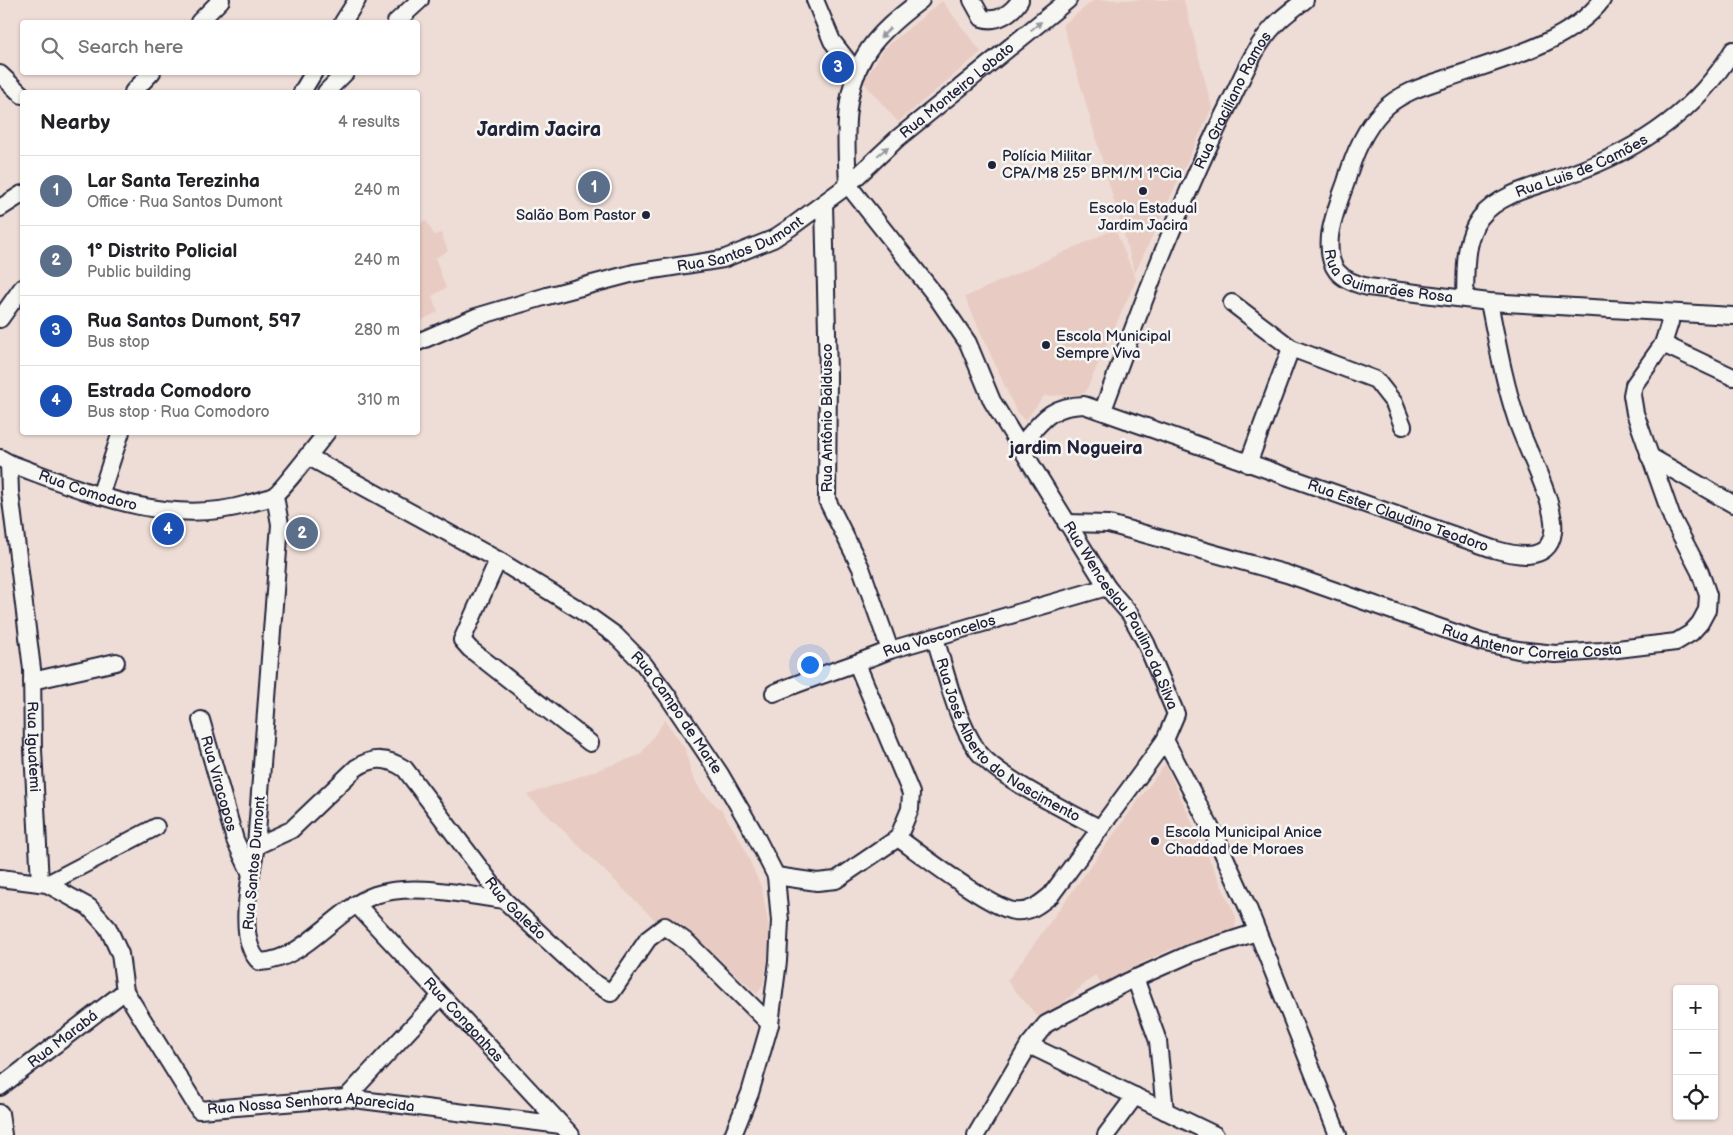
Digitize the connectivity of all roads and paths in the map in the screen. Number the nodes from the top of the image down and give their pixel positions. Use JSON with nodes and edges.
{"nodes":[{"id":1,"x":221,"y":0,"type":"edge"},
{"id":2,"x":356,"y":0,"type":"edge"},
{"id":3,"x":420,"y":0,"type":"edge"},
{"id":4,"x":814,"y":0,"type":"edge"},
{"id":5,"x":921,"y":0,"type":"edge"},
{"id":6,"x":972,"y":0,"type":"edge"},
{"id":7,"x":1020,"y":0,"type":"edge"},
{"id":8,"x":1068,"y":0,"type":"edge"},
{"id":9,"x":1305,"y":0,"type":"edge"},
{"id":10,"x":1602,"y":0,"type":"edge"},
{"id":11,"x":202,"y":20,"type":"edge"},
{"id":12,"x":344,"y":20,"type":"edge"},
{"id":13,"x":398,"y":20,"type":"edge"},
{"id":14,"x":1733,"y":50,"type":"edge"},
{"id":15,"x":857,"y":73,"type":"junction"},
{"id":16,"x":0,"y":74,"type":"edge"},
{"id":17,"x":149,"y":75,"type":"edge"},
{"id":18,"x":312,"y":75,"type":"edge"},
{"id":19,"x":343,"y":75,"type":"edge"},
{"id":20,"x":134,"y":90,"type":"edge"},
{"id":21,"x":303,"y":90,"type":"edge"},
{"id":22,"x":328,"y":90,"type":"edge"},
{"id":23,"x":20,"y":93,"type":"edge"},
{"id":24,"x":848,"y":185,"type":"junction"},
{"id":25,"x":20,"y":195,"type":"edge"},
{"id":26,"x":824,"y":204,"type":"junction"},
{"id":27,"x":0,"y":208,"type":"edge"},
{"id":28,"x":20,"y":291,"type":"edge"},
{"id":29,"x":1465,"y":298,"type":"junction"},
{"id":30,"x":1489,"y":302,"type":"junction"},
{"id":31,"x":1232,"y":303,"type":"dead end"},
{"id":32,"x":1666,"y":312,"type":"junction"},
{"id":33,"x":1733,"y":316,"type":"edge"},
{"id":34,"x":0,"y":319,"type":"edge"},
{"id":35,"x":420,"y":341,"type":"edge"},
{"id":36,"x":1663,"y":344,"type":"junction"},
{"id":37,"x":1291,"y":348,"type":"junction"},
{"id":38,"x":1733,"y":377,"type":"edge"},
{"id":39,"x":1103,"y":410,"type":"junction"},
{"id":40,"x":1403,"y":426,"type":"dead end"},
{"id":41,"x":120,"y":435,"type":"edge"},
{"id":42,"x":324,"y":435,"type":"edge"},
{"id":43,"x":1021,"y":445,"type":"junction"},
{"id":44,"x":307,"y":456,"type":"junction"},
{"id":45,"x":1648,"y":456,"type":"junction"},
{"id":46,"x":4,"y":460,"type":"edge"},
{"id":47,"x":1248,"y":464,"type":"junction"},
{"id":48,"x":100,"y":496,"type":"junction"},
{"id":49,"x":275,"y":496,"type":"junction"},
{"id":50,"x":1733,"y":504,"type":"edge"},
{"id":51,"x":1066,"y":523,"type":"junction"},
{"id":52,"x":498,"y":560,"type":"junction"},
{"id":53,"x":1107,"y":587,"type":"junction"},
{"id":54,"x":935,"y":638,"type":"junction"},
{"id":55,"x":890,"y":650,"type":"junction"},
{"id":56,"x":116,"y":662,"type":"dead end"},
{"id":57,"x":856,"y":664,"type":"junction"},
{"id":58,"x":32,"y":681,"type":"junction"},
{"id":59,"x":774,"y":693,"type":"dead end"},
{"id":60,"x":201,"y":720,"type":"dead end"},
{"id":61,"x":1165,"y":740,"type":"junction"},
{"id":62,"x":590,"y":743,"type":"dead end"},
{"id":63,"x":156,"y":827,"type":"dead end"},
{"id":64,"x":1099,"y":828,"type":"junction"},
{"id":65,"x":898,"y":838,"type":"junction"},
{"id":66,"x":256,"y":846,"type":"junction"},
{"id":67,"x":251,"y":874,"type":"junction"},
{"id":68,"x":776,"y":876,"type":"junction"},
{"id":69,"x":0,"y":878,"type":"edge"},
{"id":70,"x":44,"y":884,"type":"junction"},
{"id":71,"x":504,"y":900,"type":"junction"},
{"id":72,"x":356,"y":904,"type":"junction"},
{"id":73,"x":1257,"y":932,"type":"junction"},
{"id":74,"x":1135,"y":978,"type":"junction"},
{"id":75,"x":125,"y":992,"type":"junction"},
{"id":76,"x":442,"y":996,"type":"junction"},
{"id":77,"x":770,"y":1024,"type":"junction"},
{"id":78,"x":1029,"y":1045,"type":"junction"},
{"id":79,"x":0,"y":1087,"type":"edge"},
{"id":80,"x":1134,"y":1096,"type":"junction"},
{"id":81,"x":346,"y":1098,"type":"junction"},
{"id":82,"x":1164,"y":1110,"type":"junction"},
{"id":83,"x":0,"y":1112,"type":"edge"},
{"id":84,"x":566,"y":1130,"type":"edge"},
{"id":85,"x":3,"y":1135,"type":"edge"},
{"id":86,"x":733,"y":1135,"type":"edge"},
{"id":87,"x":976,"y":1135,"type":"edge"},
{"id":88,"x":1106,"y":1135,"type":"edge"},
{"id":89,"x":1215,"y":1135,"type":"edge"},
{"id":90,"x":1338,"y":1135,"type":"edge"}],
"edges":[{"from":1,"to":11,"type":"street"},
{"from":2,"to":12,"type":"street"},
{"from":3,"to":13,"type":"street"},
{"from":4,"to":15,"type":"street"},
{"from":5,"to":15,"type":"street","one_way":true},
{"from":6,"to":7,"type":"street"},
{"from":24,"to":8,"type":"street","name":"Rua Monteiro Lobato","one_way":true},
{"from":9,"to":39,"type":"street","name":"Rua Graciliano Ramos"},
{"from":10,"to":29,"type":"street","name":"Rua Guimarães Rosa"},
{"from":14,"to":29,"type":"street","name":"Rua Luis de Camões"},
{"from":15,"to":24,"type":"street"},
{"from":16,"to":23,"type":"street"},
{"from":17,"to":20,"type":"street"},
{"from":18,"to":21,"type":"street"},
{"from":19,"to":22,"type":"street"},
{"from":24,"to":26,"type":"street","name":"Rua Santos Dumont"},
{"from":24,"to":43,"type":"street","name":"Rua Wenceslau Paulino da Silva"},
{"from":25,"to":27,"type":"street"},
{"from":26,"to":35,"type":"street","name":"Rua Santos Dumont"},
{"from":26,"to":55,"type":"street","name":"Rua Antônio Baldusco"},
{"from":28,"to":34,"type":"street"},
{"from":29,"to":30,"type":"street","name":"Rua Guimarães Rosa"},
{"from":30,"to":32,"type":"street","name":"Rua Guimarães Rosa"},
{"from":30,"to":47,"type":"street","name":"Rua Ester Claudino Teodoro"},
{"from":31,"to":37,"type":"street"},
{"from":32,"to":33,"type":"street","name":"Rua Guimarães Rosa"},
{"from":32,"to":36,"type":"street"},
{"from":36,"to":38,"type":"street"},
{"from":36,"to":45,"type":"street","name":"Rua Antenor Correia Costa"},
{"from":37,"to":40,"type":"street"},
{"from":37,"to":47,"type":"street"},
{"from":39,"to":43,"type":"street","name":"Rua Ester Claudino Teodoro"},
{"from":39,"to":47,"type":"street","name":"Rua Ester Claudino Teodoro"},
{"from":41,"to":48,"type":"street"},
{"from":42,"to":44,"type":"street"},
{"from":43,"to":51,"type":"street","name":"Rua Wenceslau Paulino da Silva"},
{"from":44,"to":49,"type":"street"},
{"from":44,"to":52,"type":"street","name":"Rua Campo de Marte"},
{"from":45,"to":50,"type":"street"},
{"from":45,"to":51,"type":"street","name":"Rua Antenor Correia Costa"},
{"from":46,"to":48,"type":"street","name":"Rua Comodoro"},
{"from":46,"to":58,"type":"street","name":"Rua Iguatemi"},
{"from":48,"to":49,"type":"street","name":"Rua Comodoro"},
{"from":49,"to":66,"type":"street","name":"Rua Santos Dumont"},
{"from":51,"to":53,"type":"street","name":"Rua Wenceslau Paulino da Silva"},
{"from":52,"to":62,"type":"street"},
{"from":52,"to":68,"type":"street","name":"Rua Campo de Marte"},
{"from":53,"to":54,"type":"street","name":"Rua Vasconcelos"},
{"from":53,"to":61,"type":"street","name":"Rua Wenceslau Paulino da Silva"},
{"from":54,"to":55,"type":"street","name":"Rua Vasconcelos"},
{"from":54,"to":64,"type":"street","name":"Rua José Alberto do Nascimento"},
{"from":55,"to":57,"type":"street","name":"Rua Vasconcelos"},
{"from":56,"to":58,"type":"street"},
{"from":57,"to":59,"type":"street","name":"Rua Vasconcelos"},
{"from":57,"to":65,"type":"street"},
{"from":58,"to":70,"type":"street","name":"Rua Iguatemi"},
{"from":60,"to":67,"type":"street","name":"Rua Viracopos"},
{"from":61,"to":64,"type":"street","name":"Rua Wenceslau Paulino da Silva"},
{"from":61,"to":73,"type":"street"},
{"from":63,"to":70,"type":"street"},
{"from":64,"to":65,"type":"street","name":"Rua Wenceslau Paulino da Silva"},
{"from":65,"to":68,"type":"street"},
{"from":66,"to":67,"type":"street","name":"Rua Santos Dumont"},
{"from":66,"to":71,"type":"street","name":"Rua Galeão"},
{"from":67,"to":72,"type":"street","name":"Rua Santos Dumont"},
{"from":68,"to":77,"type":"street","name":"Rua Campo de Marte"},
{"from":69,"to":70,"type":"street"},
{"from":70,"to":75,"type":"street"},
{"from":71,"to":72,"type":"street","name":"Rua Santos Dumont"},
{"from":71,"to":77,"type":"street","name":"Rua Galeão"},
{"from":72,"to":76,"type":"street","name":"Rua Congonhas"},
{"from":73,"to":74,"type":"street"},
{"from":73,"to":90,"type":"street"},
{"from":74,"to":78,"type":"street"},
{"from":74,"to":82,"type":"street"},
{"from":75,"to":79,"type":"street","name":"Rua Marabá"},
{"from":75,"to":81,"type":"street","name":"Rua Nossa Senhora Aparecida"},
{"from":76,"to":81,"type":"street"},
{"from":76,"to":84,"type":"street","name":"Rua Congonhas"},
{"from":77,"to":86,"type":"street","name":"Rua Campo de Marte"},
{"from":78,"to":80,"type":"street"},
{"from":78,"to":87,"type":"street"},
{"from":80,"to":82,"type":"street"},
{"from":80,"to":88,"type":"street"},
{"from":81,"to":84,"type":"street","name":"Rua Nossa Senhora Aparecida"},
{"from":82,"to":89,"type":"street"},
{"from":83,"to":85,"type":"street"}]}
